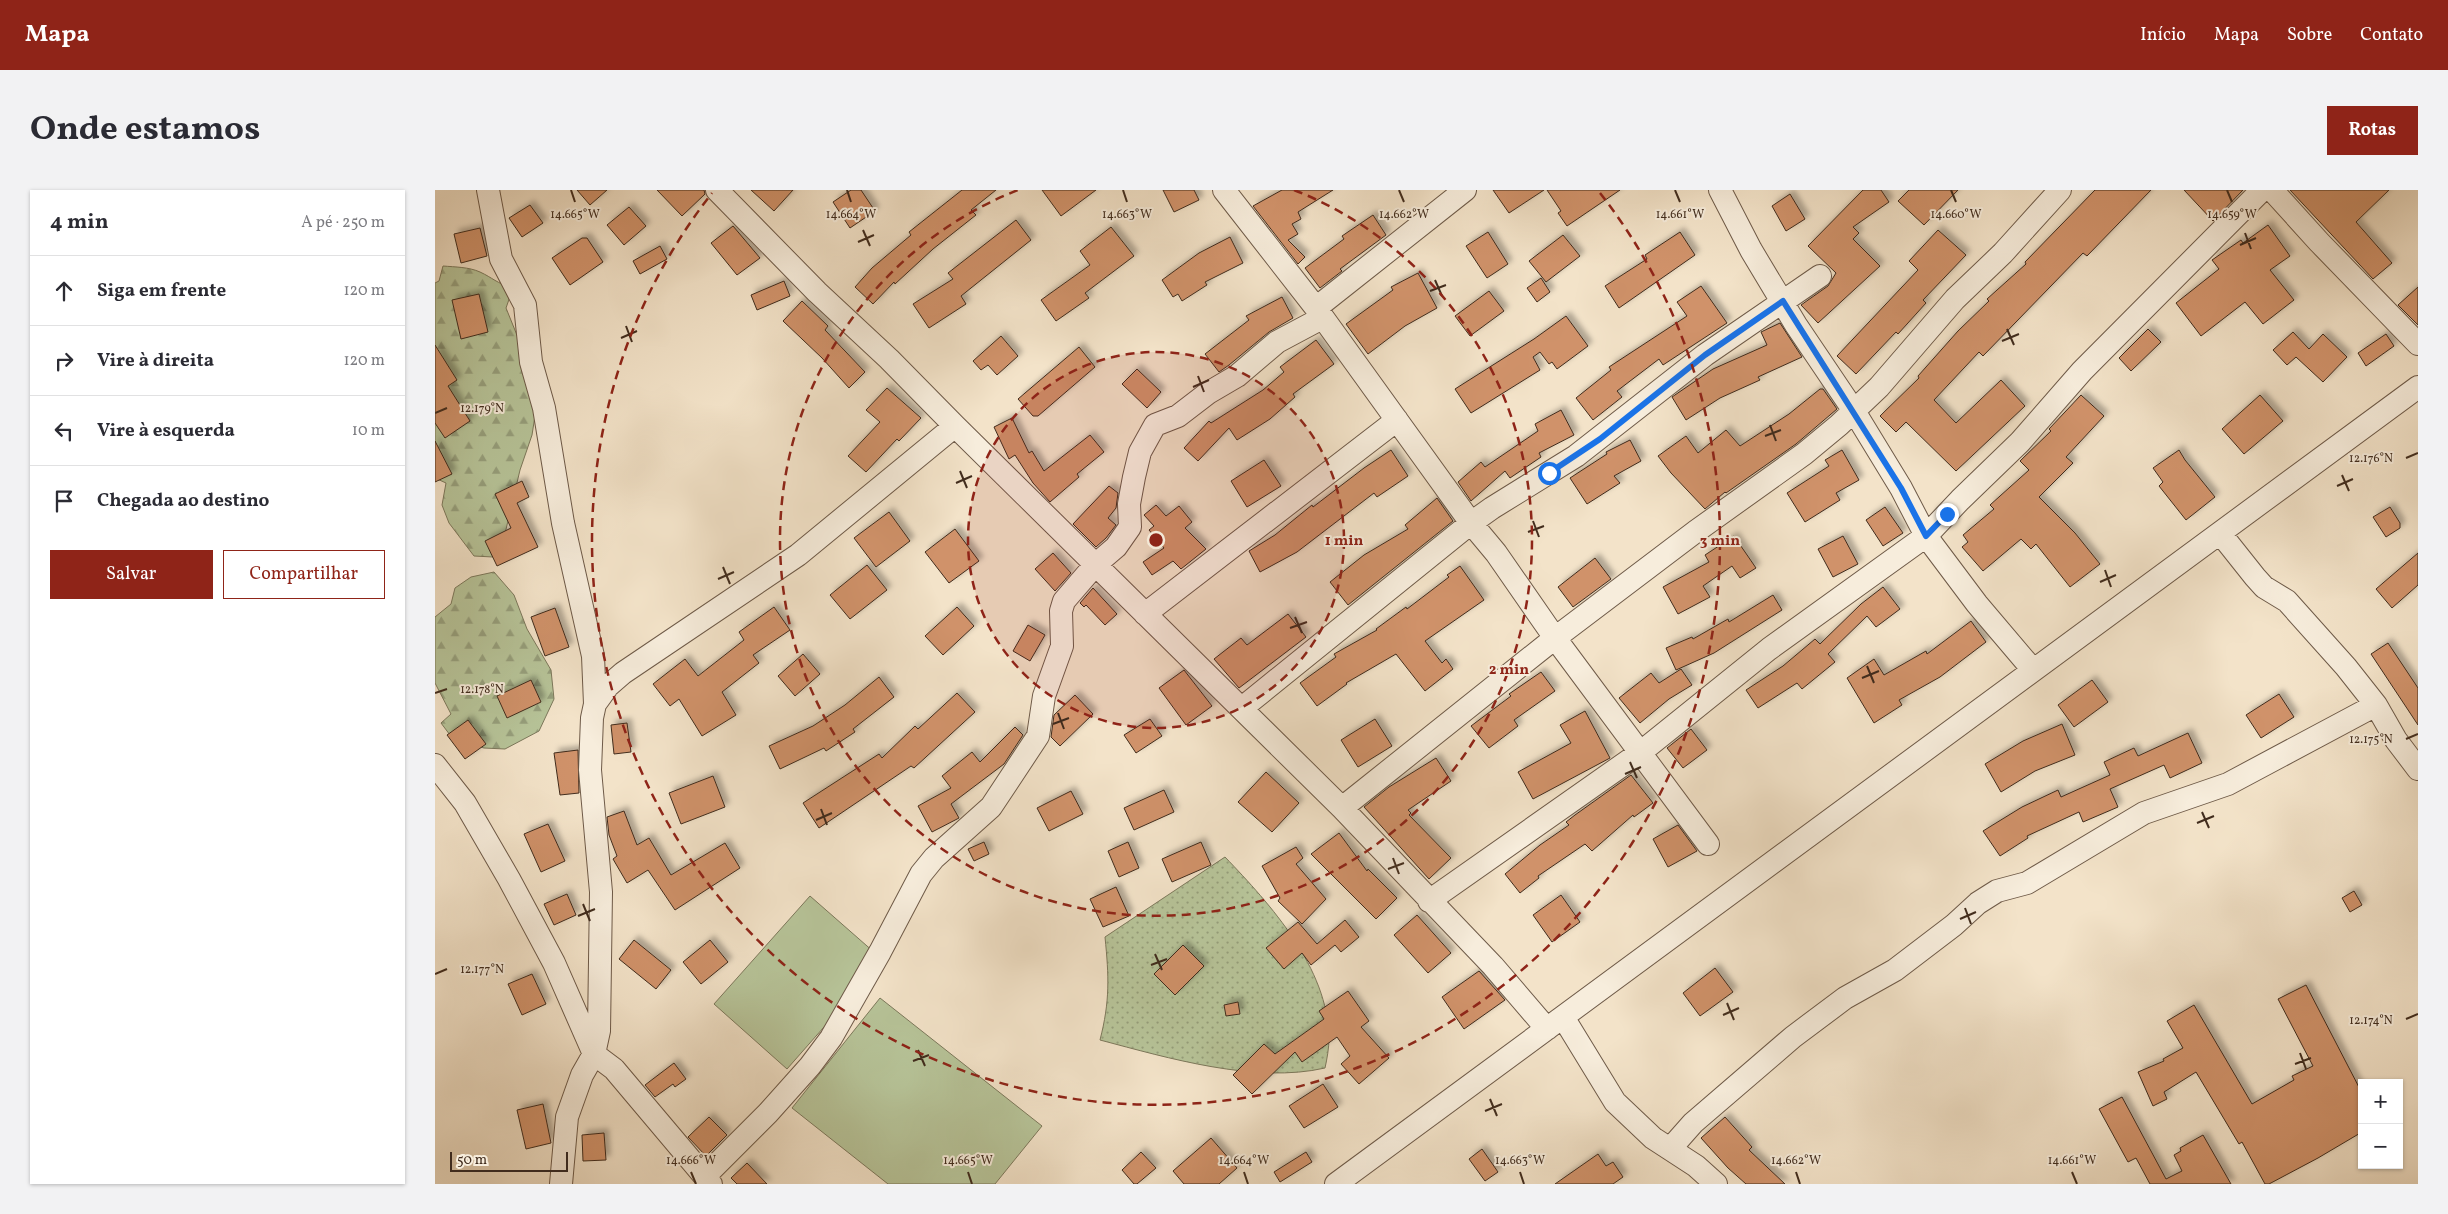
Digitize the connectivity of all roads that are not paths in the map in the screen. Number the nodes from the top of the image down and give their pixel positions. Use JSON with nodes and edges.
{"nodes":[{"id":1,"x":488,"y":190,"type":"edge"},
{"id":2,"x":717,"y":190,"type":"edge"},
{"id":3,"x":1465,"y":190,"type":"edge"},
{"id":4,"x":1719,"y":190,"type":"edge"},
{"id":5,"x":2060,"y":190,"type":"edge"},
{"id":6,"x":2262,"y":190,"type":"edge"},
{"id":7,"x":2272,"y":190,"type":"edge"},
{"id":8,"x":1227,"y":191,"type":"edge"},
{"id":9,"x":1820,"y":276,"type":"dead end"},
{"id":10,"x":1783,"y":301,"type":"junction"},
{"id":11,"x":1319,"y":313,"type":"junction"},
{"id":12,"x":2418,"y":344,"type":"edge"},
{"id":13,"x":2418,"y":387,"type":"edge"},
{"id":14,"x":1854,"y":411,"type":"junction"},
{"id":15,"x":1397,"y":420,"type":"junction"},
{"id":16,"x":955,"y":426,"type":"junction"},
{"id":17,"x":1471,"y":523,"type":"junction"},
{"id":18,"x":2220,"y":533,"type":"junction"},
{"id":19,"x":1926,"y":536,"type":"junction"},
{"id":20,"x":1095,"y":565,"type":"junction"},
{"id":21,"x":1145,"y":614,"type":"junction"},
{"id":22,"x":1555,"y":638,"type":"junction"},
{"id":23,"x":2033,"y":670,"type":"junction"},
{"id":24,"x":595,"y":704,"type":"junction"},
{"id":25,"x":2376,"y":705,"type":"junction"},
{"id":26,"x":1242,"y":708,"type":"junction"},
{"id":27,"x":1641,"y":752,"type":"junction"},
{"id":28,"x":435,"y":765,"type":"edge"},
{"id":29,"x":2418,"y":769,"type":"edge"},
{"id":30,"x":1342,"y":808,"type":"junction"},
{"id":31,"x":1708,"y":844,"type":"dead end"},
{"id":32,"x":1429,"y":901,"type":"junction"},
{"id":33,"x":1555,"y":1023,"type":"junction"},
{"id":34,"x":593,"y":1054,"type":"junction"},
{"id":35,"x":1670,"y":1150,"type":"junction"},
{"id":36,"x":1693,"y":1175,"type":"edge"},
{"id":37,"x":708,"y":1180,"type":"edge"},
{"id":38,"x":561,"y":1184,"type":"edge"},
{"id":39,"x":1336,"y":1184,"type":"edge"},
{"id":40,"x":1716,"y":1184,"type":"edge"}],
"edges":[{"from":1,"to":24,"type":"street"},
{"from":2,"to":16,"type":"street"},
{"from":3,"to":11,"type":"street"},
{"from":4,"to":10,"type":"street"},
{"from":5,"to":14,"type":"street"},
{"from":6,"to":19,"type":"street"},
{"from":7,"to":12,"type":"street"},
{"from":8,"to":11,"type":"street"},
{"from":9,"to":10,"type":"street"},
{"from":10,"to":14,"type":"street"},
{"from":10,"to":17,"type":"street"},
{"from":11,"to":15,"type":"street"},
{"from":11,"to":20,"type":"street"},
{"from":13,"to":18,"type":"street"},
{"from":14,"to":19,"type":"street"},
{"from":14,"to":22,"type":"street"},
{"from":15,"to":17,"type":"street"},
{"from":15,"to":21,"type":"street"},
{"from":16,"to":20,"type":"street"},
{"from":16,"to":24,"type":"street"},
{"from":17,"to":22,"type":"street"},
{"from":17,"to":26,"type":"street"},
{"from":18,"to":23,"type":"street"},
{"from":18,"to":25,"type":"street"},
{"from":19,"to":23,"type":"street"},
{"from":19,"to":27,"type":"street"},
{"from":20,"to":21,"type":"street"},
{"from":20,"to":37,"type":"street"},
{"from":21,"to":26,"type":"street"},
{"from":22,"to":27,"type":"street"},
{"from":22,"to":30,"type":"street"},
{"from":23,"to":33,"type":"street"},
{"from":24,"to":34,"type":"street"},
{"from":25,"to":29,"type":"street"},
{"from":25,"to":35,"type":"street"},
{"from":26,"to":30,"type":"street"},
{"from":27,"to":31,"type":"street"},
{"from":27,"to":32,"type":"street"},
{"from":28,"to":34,"type":"street"},
{"from":30,"to":32,"type":"street"},
{"from":32,"to":33,"type":"street"},
{"from":33,"to":35,"type":"street"},
{"from":33,"to":39,"type":"street"},
{"from":34,"to":37,"type":"street"},
{"from":34,"to":38,"type":"street"},
{"from":35,"to":36,"type":"street"},
{"from":36,"to":40,"type":"street"}]}
